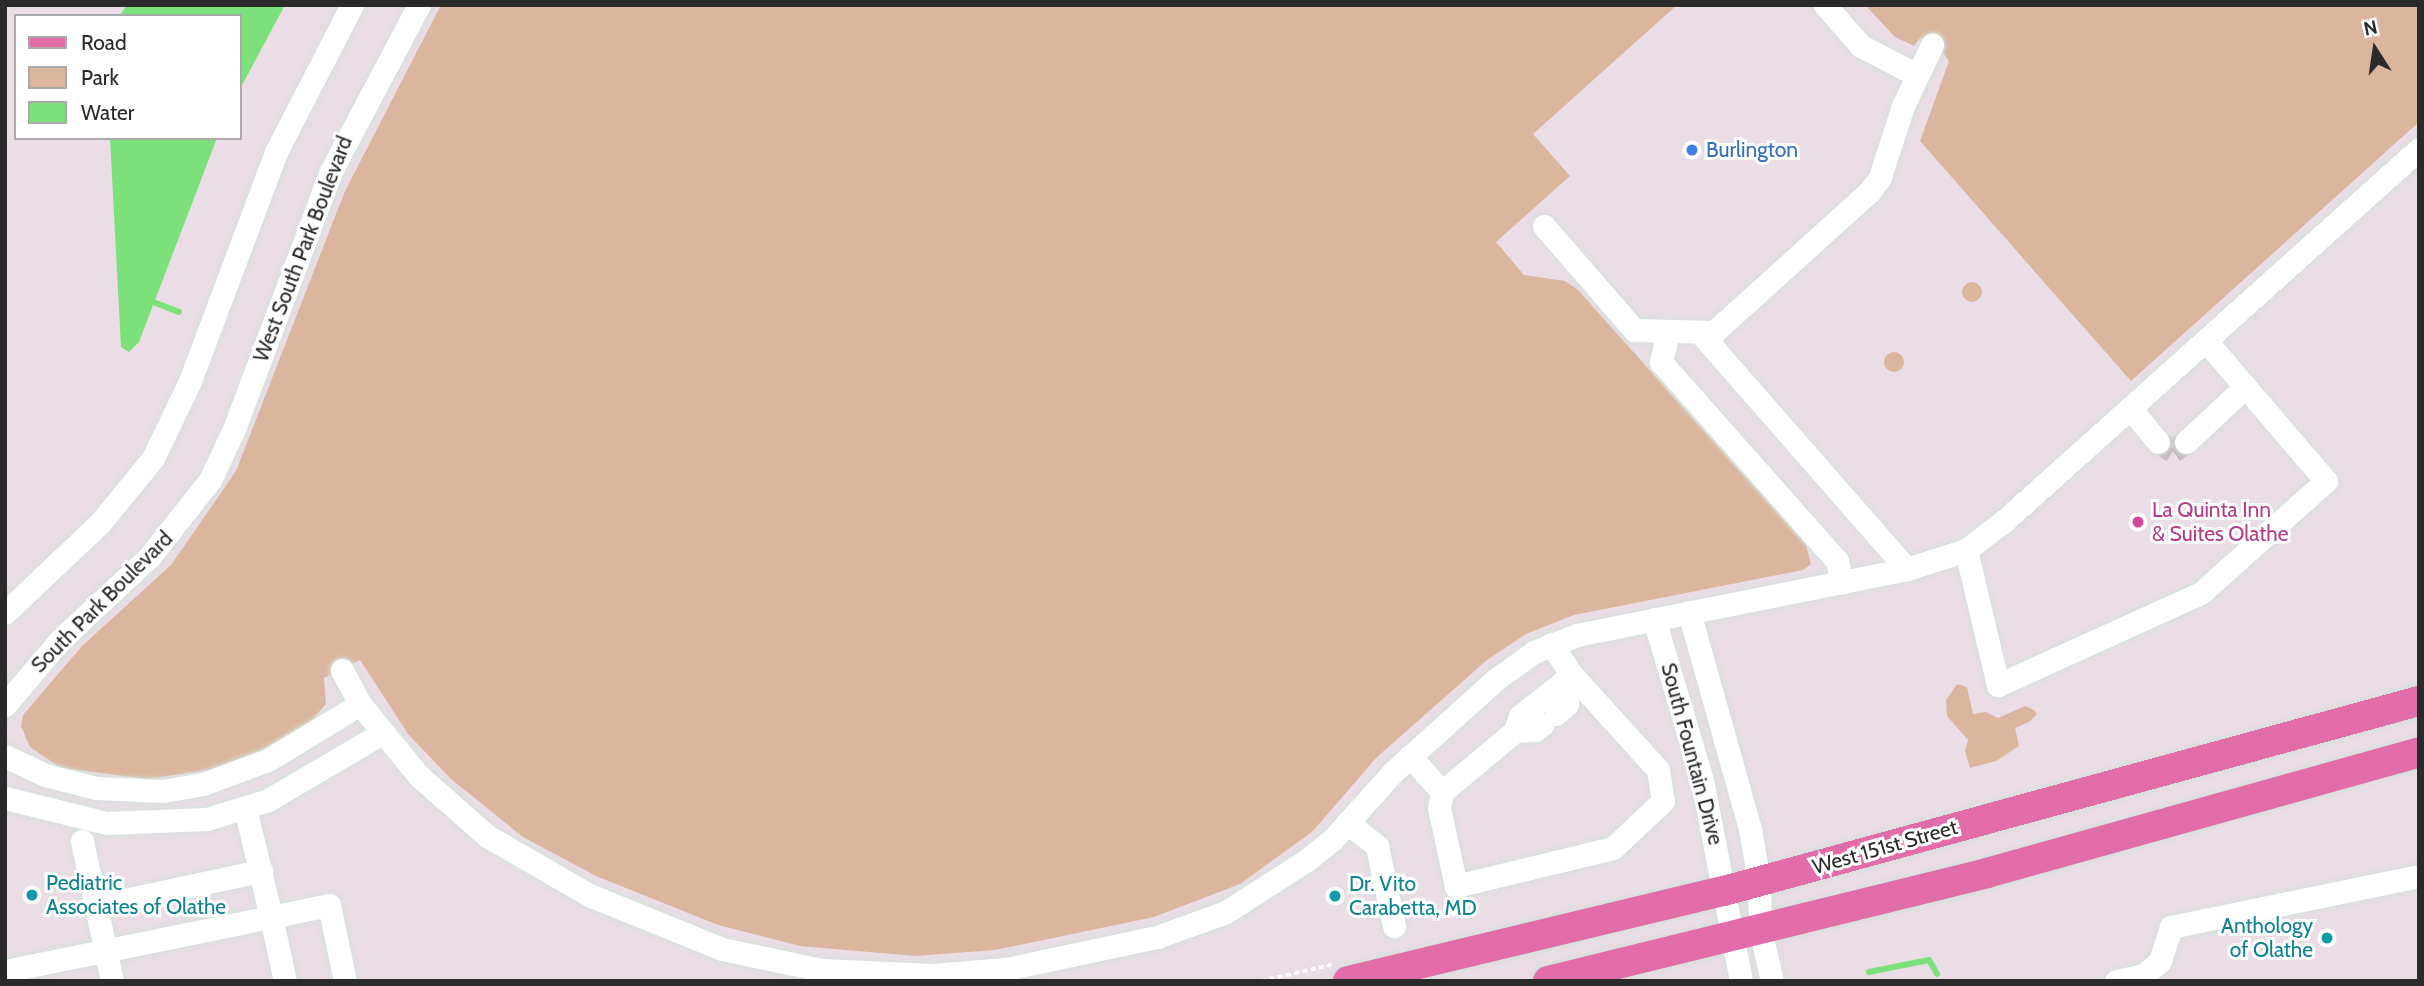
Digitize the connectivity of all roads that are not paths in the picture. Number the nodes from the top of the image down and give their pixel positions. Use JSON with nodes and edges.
{"nodes":[{"id":1,"x":352,"y":5,"type":"edge"},
{"id":2,"x":419,"y":5,"type":"edge"},
{"id":3,"x":1825,"y":5,"type":"edge"},
{"id":4,"x":1932,"y":45,"type":"dead end"},
{"id":5,"x":1917,"y":75,"type":"junction"},
{"id":6,"x":2419,"y":149,"type":"edge"},
{"id":7,"x":1544,"y":226,"type":"dead end"},
{"id":8,"x":1668,"y":333,"type":"junction"},
{"id":9,"x":1702,"y":335,"type":"junction"},
{"id":10,"x":2206,"y":341,"type":"junction"},
{"id":11,"x":250,"y":384,"type":"joint"},
{"id":12,"x":2245,"y":387,"type":"junction"},
{"id":13,"x":2130,"y":408,"type":"junction"},
{"id":14,"x":2158,"y":442,"type":"dead end"},
{"id":15,"x":2186,"y":442,"type":"tunnel mouth"},
{"id":16,"x":1966,"y":550,"type":"junction"},
{"id":17,"x":1907,"y":569,"type":"junction"},
{"id":18,"x":1842,"y":582,"type":"junction"},
{"id":19,"x":1689,"y":612,"type":"junction"},
{"id":20,"x":5,"y":613,"type":"edge"},
{"id":21,"x":1654,"y":619,"type":"junction"},
{"id":22,"x":1551,"y":644,"type":"junction"},
{"id":23,"x":342,"y":670,"type":"dead end"},
{"id":24,"x":1569,"y":678,"type":"junction"},
{"id":25,"x":2419,"y":701,"type":"edge"},
{"id":26,"x":360,"y":704,"type":"junction"},
{"id":27,"x":5,"y":705,"type":"edge"},
{"id":28,"x":1515,"y":731,"type":"junction"},
{"id":29,"x":382,"y":733,"type":"junction"},
{"id":30,"x":2419,"y":752,"type":"edge"},
{"id":31,"x":5,"y":756,"type":"edge"},
{"id":32,"x":1410,"y":756,"type":"junction"},
{"id":33,"x":1442,"y":792,"type":"junction"},
{"id":34,"x":5,"y":797,"type":"edge"},
{"id":35,"x":246,"y":808,"type":"junction"},
{"id":36,"x":1347,"y":823,"type":"junction"},
{"id":37,"x":82,"y":841,"type":"dead end"},
{"id":38,"x":261,"y":871,"type":"junction"},
{"id":39,"x":2419,"y":876,"type":"edge"},
{"id":40,"x":1759,"y":881,"type":"junction"},
{"id":41,"x":1724,"y":891,"type":"junction"},
{"id":42,"x":96,"y":906,"type":"junction"},
{"id":43,"x":271,"y":917,"type":"junction"},
{"id":44,"x":1394,"y":926,"type":"dead end"},
{"id":45,"x":1759,"y":929,"type":"junction"},
{"id":46,"x":1730,"y":935,"type":"junction"},
{"id":47,"x":106,"y":951,"type":"junction"},
{"id":48,"x":5,"y":971,"type":"edge"},
{"id":49,"x":1344,"y":972,"type":"edge"},
{"id":50,"x":112,"y":981,"type":"edge"},
{"id":51,"x":285,"y":981,"type":"edge"},
{"id":52,"x":345,"y":981,"type":"edge"},
{"id":53,"x":1548,"y":981,"type":"edge"},
{"id":54,"x":1741,"y":981,"type":"edge"},
{"id":55,"x":1772,"y":981,"type":"edge"},
{"id":56,"x":2116,"y":981,"type":"edge"}],
"edges":[{"from":1,"to":20,"type":"street"},
{"from":2,"to":11,"type":"street","name":"West South Park Boulevard"},
{"from":3,"to":5,"type":"street"},
{"from":4,"to":5,"type":"street"},
{"from":5,"to":9,"type":"street"},
{"from":6,"to":10,"type":"street"},
{"from":7,"to":8,"type":"street"},
{"from":8,"to":9,"type":"street"},
{"from":8,"to":18,"type":"street"},
{"from":9,"to":17,"type":"street"},
{"from":10,"to":12,"type":"street"},
{"from":10,"to":13,"type":"street"},
{"from":11,"to":27,"type":"street","name":"South Park Boulevard"},
{"from":12,"to":15,"type":"street"},
{"from":12,"to":16,"type":"street"},
{"from":13,"to":14,"type":"street"},
{"from":13,"to":16,"type":"street"},
{"from":16,"to":17,"type":"street"},
{"from":17,"to":18,"type":"street"},
{"from":18,"to":19,"type":"street"},
{"from":19,"to":21,"type":"street"},
{"from":19,"to":40,"type":"street","name":"South Fountain Drive"},
{"from":21,"to":22,"type":"street"},
{"from":21,"to":41,"type":"street","name":"South Fountain Drive"},
{"from":22,"to":24,"type":"street"},
{"from":22,"to":32,"type":"street"},
{"from":23,"to":26,"type":"street"},
{"from":24,"to":28,"type":"street"},
{"from":24,"to":28,"type":"street"},
{"from":24,"to":33,"type":"street"},
{"from":25,"to":40,"type":"main road","name":"West 151st Street"},
{"from":26,"to":29,"type":"street"},
{"from":26,"to":31,"type":"street"},
{"from":28,"to":33,"type":"street"},
{"from":29,"to":35,"type":"street"},
{"from":29,"to":36,"type":"street"},
{"from":30,"to":45,"type":"main road"},
{"from":32,"to":33,"type":"street"},
{"from":32,"to":36,"type":"street"},
{"from":34,"to":35,"type":"street"},
{"from":35,"to":38,"type":"street"},
{"from":36,"to":44,"type":"street"},
{"from":37,"to":42,"type":"street"},
{"from":38,"to":42,"type":"street"},
{"from":38,"to":43,"type":"street"},
{"from":39,"to":56,"type":"street"},
{"from":40,"to":41,"type":"main road","name":"West 151st Street"},
{"from":40,"to":45,"type":"street","name":"South Fountain Drive"},
{"from":41,"to":46,"type":"street","name":"South Fountain Drive"},
{"from":41,"to":49,"type":"main road","name":"West 151st Street"},
{"from":42,"to":47,"type":"street"},
{"from":43,"to":47,"type":"street"},
{"from":43,"to":51,"type":"street"},
{"from":43,"to":52,"type":"street"},
{"from":45,"to":46,"type":"main road"},
{"from":45,"to":55,"type":"street","name":"South Fountain Drive"},
{"from":46,"to":53,"type":"main road"},
{"from":46,"to":54,"type":"street","name":"South Fountain Drive"},
{"from":47,"to":48,"type":"street"},
{"from":47,"to":50,"type":"street"}]}
